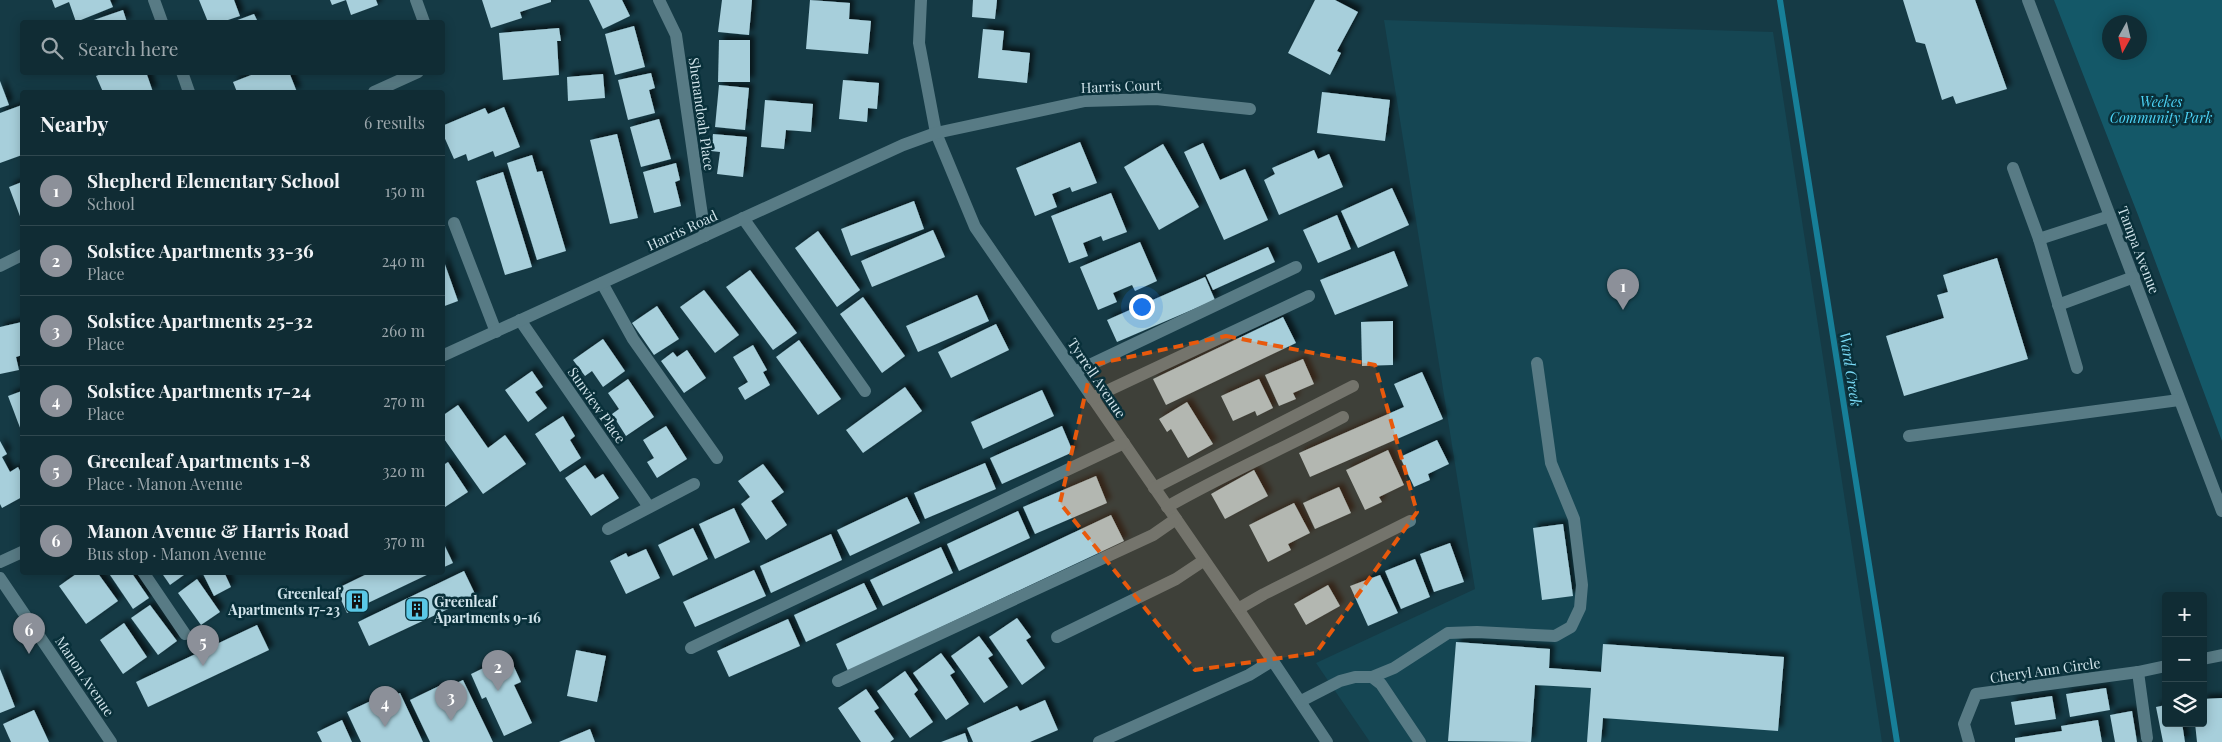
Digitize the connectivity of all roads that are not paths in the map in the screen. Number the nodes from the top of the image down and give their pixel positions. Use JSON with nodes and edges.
{"nodes":[{"id":1,"x":154,"y":0,"type":"edge"},
{"id":2,"x":416,"y":0,"type":"edge"},
{"id":3,"x":658,"y":0,"type":"edge"},
{"id":4,"x":920,"y":0,"type":"edge"},
{"id":5,"x":2028,"y":0,"type":"edge"},
{"id":6,"x":161,"y":20,"type":"edge"},
{"id":7,"x":423,"y":20,"type":"edge"},
{"id":8,"x":183,"y":75,"type":"edge"},
{"id":9,"x":411,"y":75,"type":"edge"},
{"id":10,"x":188,"y":90,"type":"edge"},
{"id":11,"x":378,"y":90,"type":"edge"},
{"id":12,"x":1250,"y":109,"type":"dead end"},
{"id":13,"x":936,"y":133,"type":"junction"},
{"id":14,"x":2013,"y":168,"type":"dead end"},
{"id":15,"x":2110,"y":216,"type":"junction"},
{"id":16,"x":743,"y":218,"type":"junction"},
{"id":17,"x":454,"y":223,"type":"dead end"},
{"id":18,"x":705,"y":236,"type":"junction"},
{"id":19,"x":2039,"y":239,"type":"junction"},
{"id":20,"x":20,"y":257,"type":"edge"},
{"id":21,"x":0,"y":266,"type":"edge"},
{"id":22,"x":1296,"y":267,"type":"dead end"},
{"id":23,"x":2134,"y":277,"type":"junction"},
{"id":24,"x":602,"y":283,"type":"junction"},
{"id":25,"x":1309,"y":296,"type":"dead end"},
{"id":26,"x":2058,"y":305,"type":"junction"},
{"id":27,"x":520,"y":320,"type":"junction"},
{"id":28,"x":496,"y":332,"type":"junction"},
{"id":29,"x":445,"y":355,"type":"edge"},
{"id":30,"x":1537,"y":362,"type":"dead end"},
{"id":31,"x":2077,"y":368,"type":"dead end"},
{"id":32,"x":1075,"y":372,"type":"junction"},
{"id":33,"x":1353,"y":386,"type":"dead end"},
{"id":34,"x":865,"y":391,"type":"dead end"},
{"id":35,"x":1092,"y":398,"type":"junction"},
{"id":36,"x":2179,"y":400,"type":"junction"},
{"id":37,"x":1343,"y":417,"type":"dead end"},
{"id":38,"x":1909,"y":436,"type":"dead end"},
{"id":39,"x":1124,"y":443,"type":"junction"},
{"id":40,"x":717,"y":458,"type":"dead end"},
{"id":41,"x":694,"y":484,"type":"dead end"},
{"id":42,"x":1154,"y":488,"type":"junction"},
{"id":43,"x":649,"y":507,"type":"junction"},
{"id":44,"x":1167,"y":507,"type":"junction"},
{"id":45,"x":2222,"y":511,"type":"edge"},
{"id":46,"x":1176,"y":519,"type":"junction"},
{"id":47,"x":1410,"y":521,"type":"dead end"},
{"id":48,"x":608,"y":529,"type":"dead end"},
{"id":49,"x":20,"y":553,"type":"edge"},
{"id":50,"x":1203,"y":561,"type":"junction"},
{"id":51,"x":0,"y":562,"type":"edge"},
{"id":52,"x":145,"y":575,"type":"edge"},
{"id":53,"x":0,"y":578,"type":"edge"},
{"id":54,"x":1238,"y":609,"type":"junction"},
{"id":55,"x":185,"y":634,"type":"dead end"},
{"id":56,"x":1057,"y":637,"type":"dead end"},
{"id":57,"x":691,"y":648,"type":"dead end"},
{"id":58,"x":2222,"y":655,"type":"edge"},
{"id":59,"x":2207,"y":658,"type":"edge"},
{"id":60,"x":1272,"y":661,"type":"junction"},
{"id":61,"x":2162,"y":667,"type":"edge"},
{"id":62,"x":2138,"y":672,"type":"junction"},
{"id":63,"x":1372,"y":677,"type":"junction"},
{"id":64,"x":838,"y":681,"type":"dead end"},
{"id":65,"x":1301,"y":701,"type":"junction"},
{"id":66,"x":2147,"y":738,"type":"dead end"},
{"id":67,"x":112,"y":742,"type":"edge"},
{"id":68,"x":1099,"y":742,"type":"edge"},
{"id":69,"x":1327,"y":742,"type":"edge"},
{"id":70,"x":1420,"y":742,"type":"edge"},
{"id":71,"x":1969,"y":742,"type":"edge"}],
"edges":[{"from":1,"to":6,"type":"street"},
{"from":2,"to":7,"type":"street"},
{"from":3,"to":18,"type":"street","name":"Shenandoah Place"},
{"from":4,"to":13,"type":"street","name":"Tyrrell Avenue"},
{"from":5,"to":15,"type":"street","name":"Tampa Avenue"},
{"from":8,"to":10,"type":"street"},
{"from":9,"to":11,"type":"street"},
{"from":12,"to":13,"type":"street","name":"Harris Court"},
{"from":13,"to":16,"type":"street","name":"Harris Road"},
{"from":13,"to":32,"type":"street","name":"Tyrrell Avenue"},
{"from":14,"to":19,"type":"street"},
{"from":15,"to":19,"type":"street"},
{"from":15,"to":23,"type":"street","name":"Tampa Avenue"},
{"from":16,"to":18,"type":"street","name":"Harris Road"},
{"from":16,"to":34,"type":"street"},
{"from":17,"to":28,"type":"street"},
{"from":18,"to":24,"type":"street","name":"Harris Road"},
{"from":19,"to":26,"type":"street"},
{"from":20,"to":21,"type":"street"},
{"from":22,"to":32,"type":"street"},
{"from":23,"to":26,"type":"street"},
{"from":23,"to":36,"type":"street","name":"Tampa Avenue"},
{"from":24,"to":27,"type":"street","name":"Harris Road"},
{"from":24,"to":40,"type":"street"},
{"from":25,"to":35,"type":"street"},
{"from":26,"to":31,"type":"street"},
{"from":27,"to":28,"type":"street","name":"Harris Road"},
{"from":27,"to":43,"type":"street","name":"Sunview Place"},
{"from":28,"to":29,"type":"street","name":"Harris Road"},
{"from":30,"to":63,"type":"street"},
{"from":32,"to":35,"type":"street","name":"Tyrrell Avenue"},
{"from":33,"to":42,"type":"street"},
{"from":35,"to":39,"type":"street","name":"Tyrrell Avenue"},
{"from":36,"to":38,"type":"street"},
{"from":36,"to":45,"type":"street","name":"Tampa Avenue"},
{"from":37,"to":44,"type":"street"},
{"from":39,"to":42,"type":"street","name":"Tyrrell Avenue"},
{"from":39,"to":57,"type":"street"},
{"from":41,"to":43,"type":"street"},
{"from":42,"to":44,"type":"street","name":"Tyrrell Avenue"},
{"from":43,"to":48,"type":"street"},
{"from":44,"to":46,"type":"street","name":"Tyrrell Avenue"},
{"from":46,"to":50,"type":"street","name":"Tyrrell Avenue"},
{"from":46,"to":64,"type":"street"},
{"from":47,"to":54,"type":"street"},
{"from":49,"to":51,"type":"street"},
{"from":50,"to":54,"type":"street","name":"Tyrrell Avenue"},
{"from":50,"to":56,"type":"street"},
{"from":52,"to":55,"type":"street"},
{"from":53,"to":67,"type":"street","name":"Manon Avenue"},
{"from":54,"to":60,"type":"street","name":"Tyrrell Avenue"},
{"from":58,"to":59,"type":"street"},
{"from":60,"to":65,"type":"street","name":"Tyrrell Avenue"},
{"from":60,"to":68,"type":"street"},
{"from":61,"to":62,"type":"street","name":"Cheryl Ann Circle"},
{"from":62,"to":66,"type":"street"},
{"from":62,"to":71,"type":"street","name":"Cheryl Ann Circle"},
{"from":63,"to":65,"type":"street"},
{"from":63,"to":70,"type":"street"},
{"from":65,"to":69,"type":"street","name":"Tyrrell Avenue"}]}
